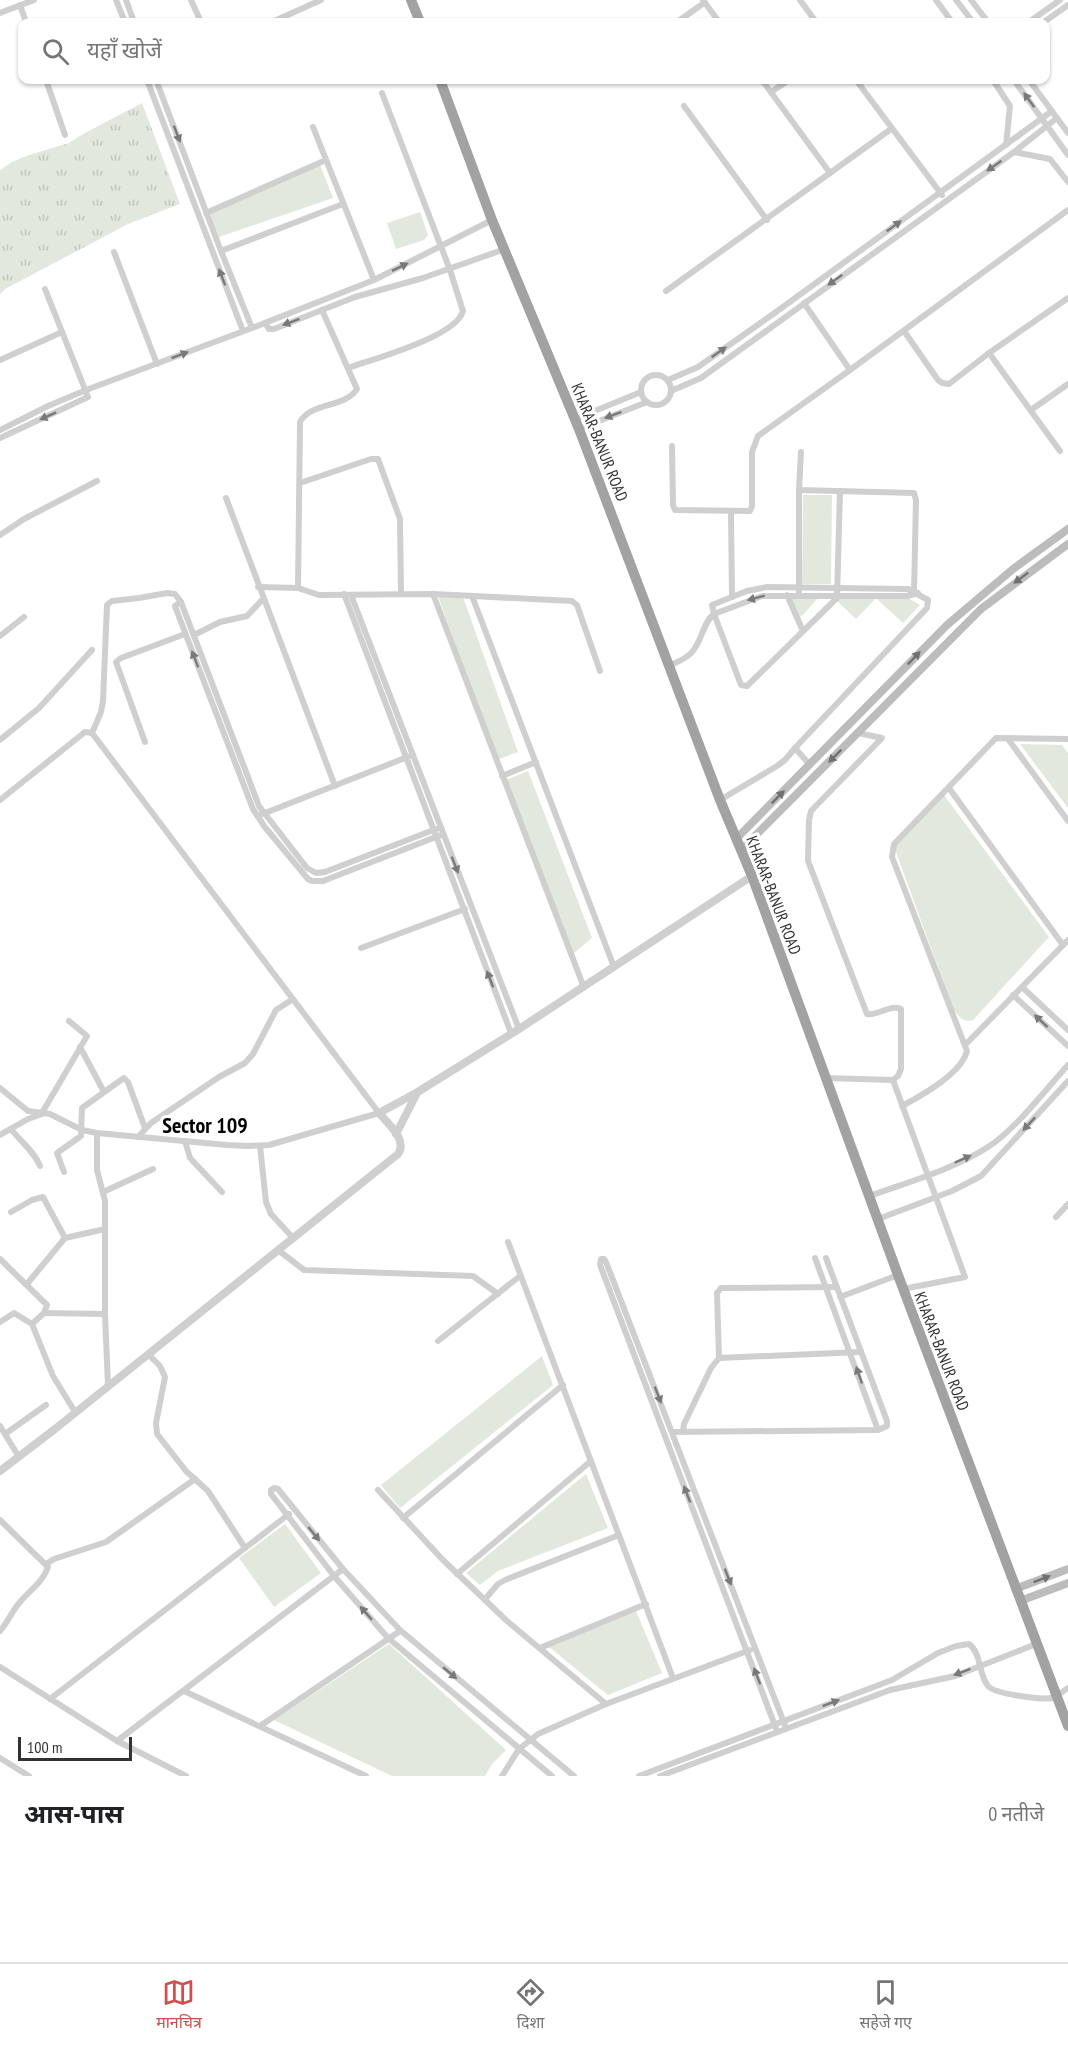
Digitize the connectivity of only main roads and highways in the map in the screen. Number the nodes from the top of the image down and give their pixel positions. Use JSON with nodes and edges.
{"nodes":[{"id":1,"x":411,"y":0,"type":"edge"},
{"id":2,"x":418,"y":18,"type":"edge"},
{"id":3,"x":441,"y":84,"type":"edge"},
{"id":4,"x":1068,"y":528,"type":"edge"},
{"id":5,"x":1068,"y":544,"type":"edge"},
{"id":6,"x":737,"y":838,"type":"junction"},
{"id":7,"x":741,"y":850,"type":"junction"},
{"id":8,"x":1068,"y":1569,"type":"edge"},
{"id":9,"x":1068,"y":1583,"type":"edge"},
{"id":10,"x":1015,"y":1589,"type":"junction"},
{"id":11,"x":1020,"y":1601,"type":"junction"},
{"id":12,"x":1068,"y":1726,"type":"edge"}],
"edges":[{"from":1,"to":2,"type":"highway"},
{"from":3,"to":6,"type":"highway","name":"KHARAR-BANUR ROAD"},
{"from":6,"to":4,"type":"main road","one_way":true},
{"from":5,"to":7,"type":"main road","one_way":true},
{"from":6,"to":7,"type":"highway","name":"KHARAR-BANUR ROAD"},
{"from":7,"to":10,"type":"highway","name":"KHARAR-BANUR ROAD"},
{"from":10,"to":8,"type":"main road","one_way":true},
{"from":9,"to":11,"type":"main road"},
{"from":10,"to":11,"type":"highway","name":"KHARAR-BANUR ROAD"},
{"from":11,"to":12,"type":"highway","name":"KHARAR-BANUR ROAD"}]}
